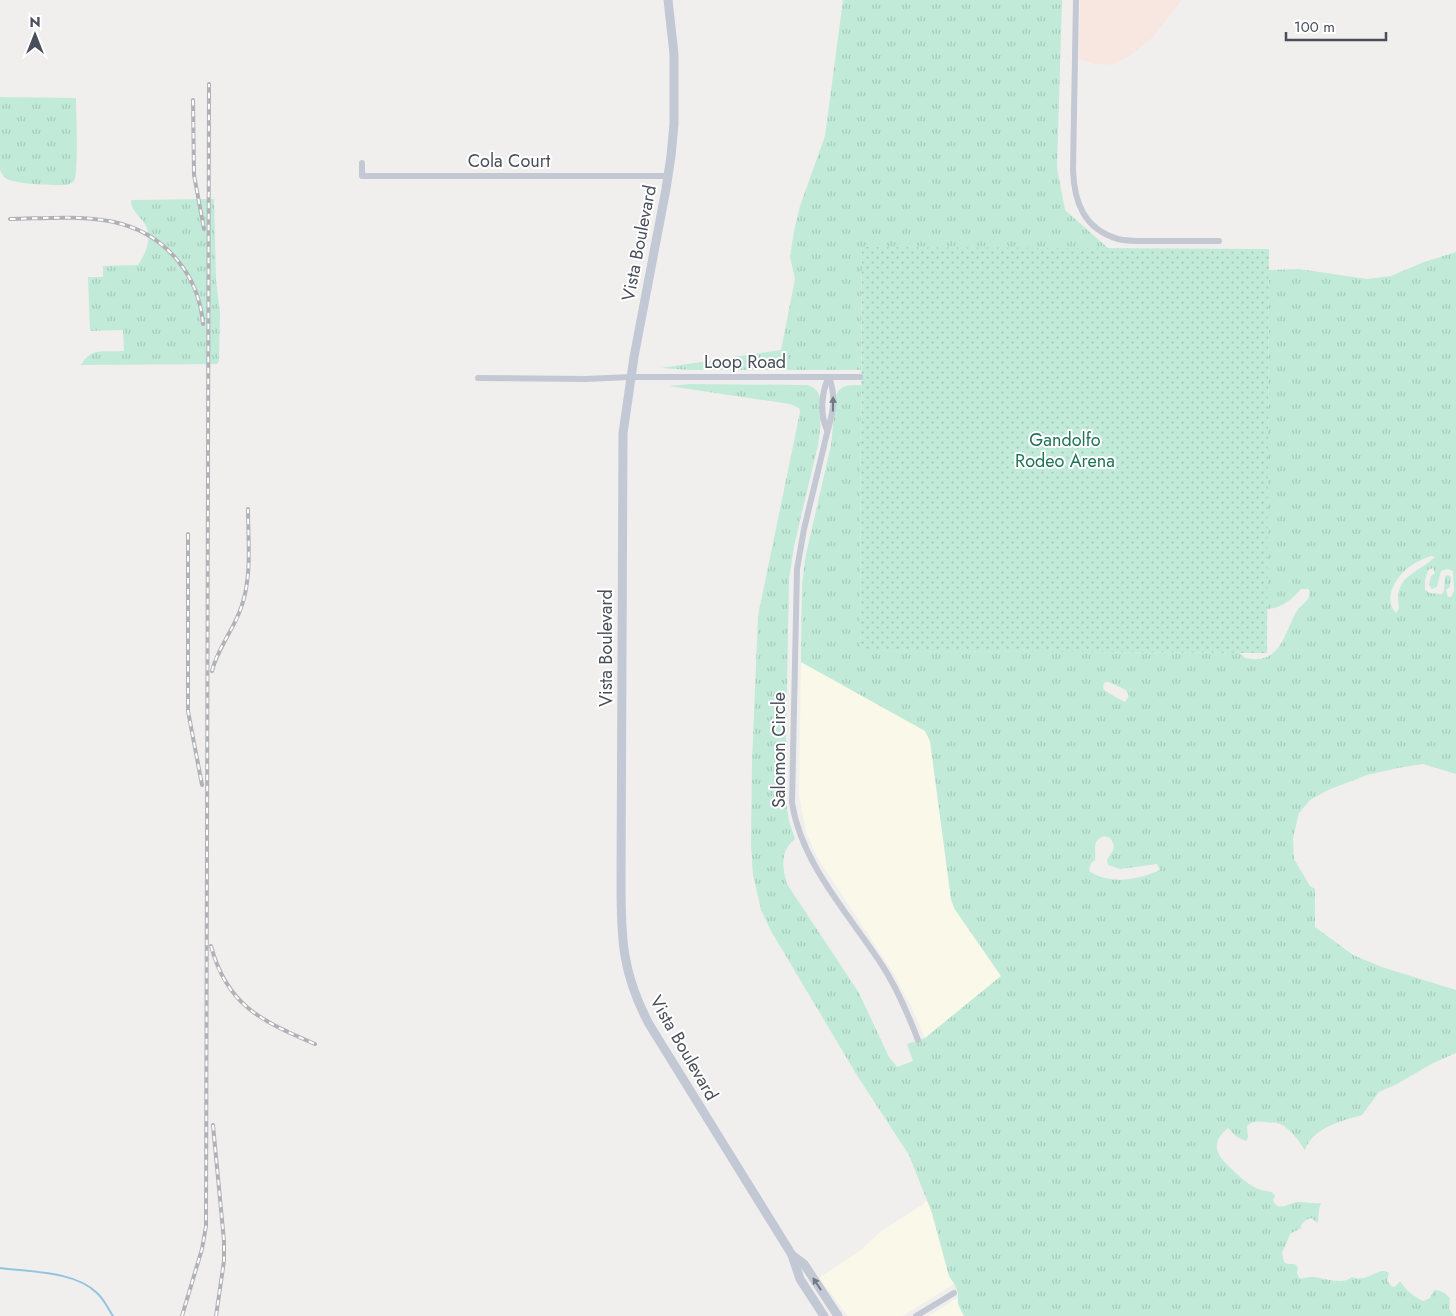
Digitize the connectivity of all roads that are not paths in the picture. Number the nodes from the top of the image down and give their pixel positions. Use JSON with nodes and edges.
{"nodes":[{"id":1,"x":668,"y":0,"type":"edge"},
{"id":2,"x":1076,"y":0,"type":"edge"},
{"id":3,"x":362,"y":163,"type":"dead end"},
{"id":4,"x":668,"y":176,"type":"junction"},
{"id":5,"x":1219,"y":241,"type":"dead end"},
{"id":6,"x":630,"y":377,"type":"junction"},
{"id":7,"x":478,"y":378,"type":"dead end"},
{"id":8,"x":829,"y":378,"type":"junction"},
{"id":9,"x":860,"y":378,"type":"dead end"},
{"id":10,"x":918,"y":1040,"type":"dead end"},
{"id":11,"x":792,"y":1255,"type":"junction"},
{"id":12,"x":954,"y":1293,"type":"dead end"},
{"id":13,"x":824,"y":1316,"type":"edge"},
{"id":14,"x":838,"y":1316,"type":"edge"},
{"id":15,"x":916,"y":1316,"type":"edge"}],
"edges":[{"from":1,"to":4,"type":"main road","name":"Vista Boulevard"},
{"from":2,"to":5,"type":"street"},
{"from":3,"to":4,"type":"street","name":"Cola Court"},
{"from":4,"to":6,"type":"main road","name":"Vista Boulevard"},
{"from":6,"to":7,"type":"street","name":"Loop Road"},
{"from":6,"to":8,"type":"street","name":"Loop Road"},
{"from":6,"to":11,"type":"main road","name":"Vista Boulevard"},
{"from":8,"to":9,"type":"street","name":"Loop Road"},
{"from":8,"to":10,"type":"street","name":"Salomon Circle"},
{"from":11,"to":13,"type":"main road","name":"Vista Boulevard"},
{"from":14,"to":11,"type":"main road","name":"Vista Boulevard","one_way":true},
{"from":12,"to":15,"type":"street"}]}
